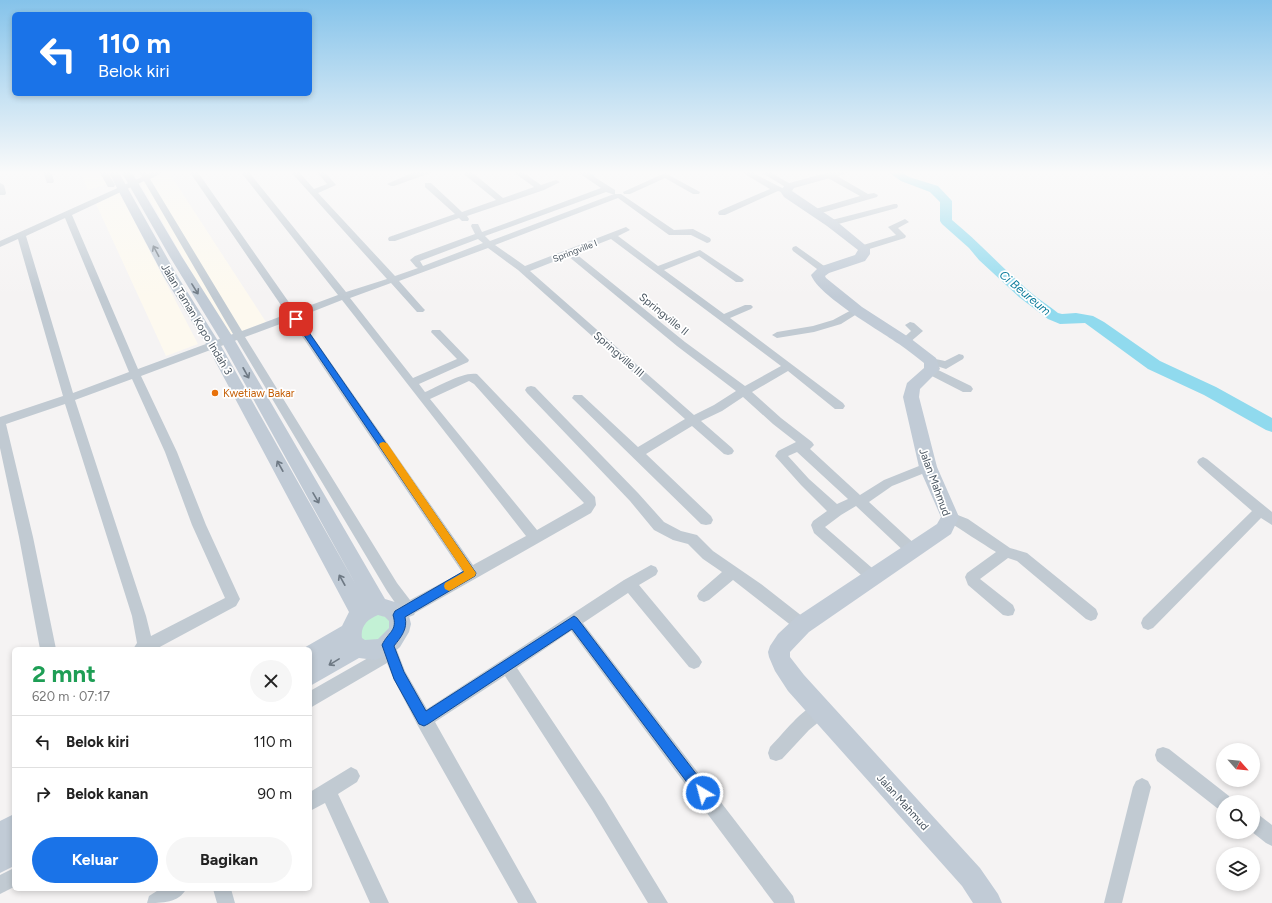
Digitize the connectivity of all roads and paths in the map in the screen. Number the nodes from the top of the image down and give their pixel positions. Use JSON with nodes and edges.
{"nodes":[{"id":1,"x":68,"y":213,"type":"joint"},
{"id":2,"x":139,"y":213,"type":"edge"},
{"id":3,"x":146,"y":213,"type":"edge"},
{"id":4,"x":167,"y":213,"type":"edge"},
{"id":5,"x":222,"y":213,"type":"edge"},
{"id":6,"x":278,"y":213,"type":"edge"},
{"id":7,"x":332,"y":213,"type":"edge"},
{"id":8,"x":466,"y":213,"type":"edge"},
{"id":9,"x":564,"y":213,"type":"edge"},
{"id":10,"x":564,"y":213,"type":"edge"},
{"id":11,"x":645,"y":213,"type":"edge"},
{"id":12,"x":817,"y":213,"type":"edge"},
{"id":13,"x":868,"y":213,"type":"edge"},
{"id":14,"x":461,"y":215,"type":"junction"},
{"id":15,"x":906,"y":222,"type":"dead end"},
{"id":16,"x":831,"y":223,"type":"junction"},
{"id":17,"x":626,"y":230,"type":"dead end"},
{"id":18,"x":21,"y":235,"type":"junction"},
{"id":19,"x":612,"y":236,"type":"junction"},
{"id":20,"x":392,"y":239,"type":"dead end"},
{"id":21,"x":707,"y":240,"type":"dead end"},
{"id":22,"x":491,"y":241,"type":"junction"},
{"id":23,"x":0,"y":244,"type":"edge"},
{"id":24,"x":863,"y":248,"type":"junction"},
{"id":25,"x":796,"y":249,"type":"dead end"},
{"id":26,"x":190,"y":253,"type":"junction"},
{"id":27,"x":570,"y":253,"type":"junction"},
{"id":28,"x":176,"y":257,"type":"junction"},
{"id":29,"x":419,"y":268,"type":"junction"},
{"id":30,"x":656,"y":269,"type":"junction"},
{"id":31,"x":524,"y":270,"type":"junction"},
{"id":32,"x":824,"y":270,"type":"junction"},
{"id":33,"x":392,"y":278,"type":"junction"},
{"id":34,"x":739,"y":280,"type":"dead end"},
{"id":35,"x":344,"y":296,"type":"junction"},
{"id":36,"x":748,"y":307,"type":"dead end"},
{"id":37,"x":420,"y":310,"type":"dead end"},
{"id":38,"x":857,"y":310,"type":"junction"},
{"id":39,"x":292,"y":315,"type":"junction"},
{"id":40,"x":723,"y":318,"type":"junction"},
{"id":41,"x":436,"y":332,"type":"dead end"},
{"id":42,"x":777,"y":335,"type":"dead end"},
{"id":43,"x":226,"y":339,"type":"junction"},
{"id":44,"x":959,"y":357,"type":"dead end"},
{"id":45,"x":788,"y":366,"type":"junction"},
{"id":46,"x":931,"y":366,"type":"junction"},
{"id":47,"x":134,"y":374,"type":"junction"},
{"id":48,"x":412,"y":383,"type":"junction"},
{"id":49,"x":967,"y":389,"type":"dead end"},
{"id":50,"x":531,"y":390,"type":"dead end"},
{"id":51,"x":744,"y":391,"type":"junction"},
{"id":52,"x":424,"y":397,"type":"junction"},
{"id":53,"x":70,"y":398,"type":"junction"},
{"id":54,"x":578,"y":398,"type":"dead end"},
{"id":55,"x":839,"y":406,"type":"dead end"},
{"id":56,"x":275,"y":410,"type":"junction"},
{"id":57,"x":694,"y":420,"type":"junction"},
{"id":58,"x":0,"y":422,"type":"edge"},
{"id":59,"x":808,"y":445,"type":"dead end"},
{"id":60,"x":728,"y":451,"type":"dead end"},
{"id":61,"x":638,"y":453,"type":"junction"},
{"id":62,"x":1203,"y":462,"type":"dead end"},
{"id":63,"x":928,"y":466,"type":"junction"},
{"id":64,"x":857,"y":501,"type":"junction"},
{"id":65,"x":1261,"y":510,"type":"junction"},
{"id":66,"x":836,"y":511,"type":"junction"},
{"id":67,"x":950,"y":517,"type":"junction"},
{"id":68,"x":706,"y":520,"type":"dead end"},
{"id":69,"x":1272,"y":520,"type":"edge"},
{"id":70,"x":535,"y":538,"type":"junction"},
{"id":71,"x":912,"y":551,"type":"junction"},
{"id":72,"x":1006,"y":552,"type":"junction"},
{"id":73,"x":651,"y":572,"type":"dead end"},
{"id":74,"x":733,"y":572,"type":"junction"},
{"id":75,"x":471,"y":573,"type":"junction"},
{"id":76,"x":874,"y":578,"type":"junction"},
{"id":77,"x":629,"y":584,"type":"junction"},
{"id":78,"x":704,"y":596,"type":"dead end"},
{"id":79,"x":369,"y":610,"type":"junction"},
{"id":80,"x":1008,"y":610,"type":"dead end"},
{"id":81,"x":404,"y":612,"type":"junction"},
{"id":82,"x":1091,"y":614,"type":"dead end"},
{"id":83,"x":574,"y":622,"type":"junction"},
{"id":84,"x":1148,"y":623,"type":"dead end"},
{"id":85,"x":802,"y":625,"type":"junction"},
{"id":86,"x":354,"y":640,"type":"junction"},
{"id":87,"x":48,"y":647,"type":"edge"},
{"id":88,"x":144,"y":647,"type":"edge"},
{"id":89,"x":146,"y":647,"type":"edge"},
{"id":90,"x":389,"y":649,"type":"junction"},
{"id":91,"x":312,"y":655,"type":"edge"},
{"id":92,"x":694,"y":662,"type":"dead end"},
{"id":93,"x":507,"y":666,"type":"junction"},
{"id":94,"x":312,"y":674,"type":"edge"},
{"id":95,"x":312,"y":699,"type":"edge"},
{"id":96,"x":820,"y":710,"type":"junction"},
{"id":97,"x":424,"y":720,"type":"junction"},
{"id":98,"x":776,"y":754,"type":"dead end"},
{"id":99,"x":1163,"y":755,"type":"dead end"},
{"id":100,"x":351,"y":776,"type":"dead end"},
{"id":101,"x":1142,"y":787,"type":"dead end"},
{"id":102,"x":328,"y":791,"type":"junction"},
{"id":103,"x":1216,"y":797,"type":"edge"},
{"id":104,"x":312,"y":801,"type":"edge"},
{"id":105,"x":1260,"y":827,"type":"edge"},
{"id":106,"x":12,"y":828,"type":"edge"},
{"id":107,"x":0,"y":835,"type":"edge"},
{"id":108,"x":1272,"y":837,"type":"edge"},
{"id":109,"x":12,"y":853,"type":"edge"},
{"id":110,"x":0,"y":860,"type":"edge"},
{"id":111,"x":12,"y":878,"type":"edge"},
{"id":112,"x":0,"y":885,"type":"edge"},
{"id":113,"x":174,"y":891,"type":"edge"},
{"id":114,"x":223,"y":891,"type":"edge"},
{"id":115,"x":156,"y":903,"type":"edge"},
{"id":116,"x":226,"y":903,"type":"edge"},
{"id":117,"x":380,"y":903,"type":"edge"},
{"id":118,"x":528,"y":903,"type":"edge"},
{"id":119,"x":659,"y":903,"type":"edge"},
{"id":120,"x":786,"y":903,"type":"edge"},
{"id":121,"x":989,"y":903,"type":"edge"},
{"id":122,"x":1113,"y":903,"type":"edge"}],
"edges":[{"from":1,"to":18,"type":"street"},
{"from":1,"to":47,"type":"street"},
{"from":43,"to":2,"type":"main road","name":"Jalan Taman Kopo Indah 3","one_way":true},
{"from":3,"to":28,"type":"main road","name":"Jalan Taman Kopo Indah 3"},
{"from":4,"to":26,"type":"street"},
{"from":5,"to":39,"type":"street"},
{"from":6,"to":35,"type":"street"},
{"from":7,"to":33,"type":"street"},
{"from":8,"to":14,"type":"street"},
{"from":9,"to":22,"type":"street"},
{"from":10,"to":22,"type":"street"},
{"from":11,"to":21,"type":"street"},
{"from":12,"to":16,"type":"main road"},
{"from":13,"to":16,"type":"street"},
{"from":14,"to":20,"type":"street"},
{"from":14,"to":22,"type":"street"},
{"from":15,"to":24,"type":"street"},
{"from":16,"to":24,"type":"main road"},
{"from":17,"to":19,"type":"street","name":"Springville I"},
{"from":18,"to":23,"type":"street"},
{"from":18,"to":53,"type":"street"},
{"from":19,"to":27,"type":"street","name":"Springville I"},
{"from":19,"to":30,"type":"street"},
{"from":22,"to":29,"type":"street"},
{"from":22,"to":29,"type":"street"},
{"from":22,"to":31,"type":"street","name":"Springville III"},
{"from":24,"to":32,"type":"main road"},
{"from":25,"to":32,"type":"street"},
{"from":26,"to":28,"type":"street"},
{"from":26,"to":43,"type":"street"},
{"from":27,"to":31,"type":"street","name":"Springville I"},
{"from":27,"to":51,"type":"street","name":"Springville II"},
{"from":28,"to":43,"type":"main road","name":"Jalan Taman Kopo Indah 3","one_way":true},
{"from":29,"to":33,"type":"street"},
{"from":30,"to":34,"type":"street"},
{"from":30,"to":40,"type":"street"},
{"from":31,"to":57,"type":"street","name":"Springville III"},
{"from":32,"to":38,"type":"main road"},
{"from":33,"to":35,"type":"street"},
{"from":33,"to":37,"type":"street"},
{"from":35,"to":39,"type":"street"},
{"from":35,"to":48,"type":"street"},
{"from":36,"to":40,"type":"street"},
{"from":38,"to":42,"type":"street"},
{"from":38,"to":46,"type":"main road"},
{"from":39,"to":43,"type":"street"},
{"from":39,"to":75,"type":"street"},
{"from":40,"to":45,"type":"street"},
{"from":41,"to":48,"type":"street"},
{"from":43,"to":47,"type":"street"},
{"from":43,"to":56,"type":"main road","name":"Jalan Taman Kopo Indah 3"},
{"from":79,"to":43,"type":"main road","name":"Jalan Taman Kopo Indah 3","one_way":true},
{"from":44,"to":46,"type":"street"},
{"from":45,"to":51,"type":"street"},
{"from":45,"to":55,"type":"street"},
{"from":46,"to":49,"type":"street"},
{"from":46,"to":63,"type":"main road","name":"Jalan Mahmud"},
{"from":47,"to":53,"type":"street"},
{"from":47,"to":89,"type":"street"},
{"from":48,"to":52,"type":"street"},
{"from":50,"to":74,"type":"street"},
{"from":51,"to":57,"type":"street"},
{"from":51,"to":59,"type":"street","name":"Springville II"},
{"from":52,"to":70,"type":"street"},
{"from":52,"to":70,"type":"street"},
{"from":53,"to":58,"type":"street"},
{"from":53,"to":88,"type":"street"},
{"from":54,"to":61,"type":"street"},
{"from":56,"to":79,"type":"main road","name":"Jalan Taman Kopo Indah 3","one_way":true},
{"from":56,"to":81,"type":"street"},
{"from":57,"to":60,"type":"street","name":"Springville III"},
{"from":57,"to":61,"type":"street"},
{"from":58,"to":87,"type":"street"},
{"from":61,"to":68,"type":"street"},
{"from":62,"to":65,"type":"street"},
{"from":63,"to":64,"type":"street"},
{"from":63,"to":67,"type":"main road","name":"Jalan Mahmud"},
{"from":64,"to":66,"type":"street"},
{"from":64,"to":66,"type":"street"},
{"from":64,"to":71,"type":"street"},
{"from":65,"to":69,"type":"street"},
{"from":65,"to":84,"type":"street"},
{"from":66,"to":76,"type":"street"},
{"from":67,"to":71,"type":"main road","name":"Jalan Mahmud"},
{"from":67,"to":72,"type":"street"},
{"from":70,"to":75,"type":"street"},
{"from":71,"to":76,"type":"main road","name":"Jalan Mahmud"},
{"from":72,"to":80,"type":"street"},
{"from":72,"to":82,"type":"street"},
{"from":73,"to":77,"type":"street"},
{"from":74,"to":78,"type":"street"},
{"from":74,"to":85,"type":"street"},
{"from":75,"to":81,"type":"street"},
{"from":76,"to":85,"type":"main road","name":"Jalan Mahmud"},
{"from":77,"to":83,"type":"street"},
{"from":77,"to":92,"type":"street"},
{"from":79,"to":81,"type":"main road"},
{"from":79,"to":86,"type":"main road"},
{"from":81,"to":90,"type":"main road"},
{"from":83,"to":93,"type":"street"},
{"from":83,"to":120,"type":"street"},
{"from":85,"to":96,"type":"main road","name":"Jalan Mahmud"},
{"from":86,"to":90,"type":"main road"},
{"from":86,"to":91,"type":"main road"},
{"from":86,"to":94,"type":"main road","one_way":true},
{"from":90,"to":95,"type":"street"},
{"from":90,"to":97,"type":"street"},
{"from":93,"to":97,"type":"street"},
{"from":93,"to":119,"type":"street"},
{"from":96,"to":98,"type":"street"},
{"from":96,"to":121,"type":"main road","name":"Jalan Mahmud"},
{"from":97,"to":118,"type":"street"},
{"from":99,"to":103,"type":"street"},
{"from":100,"to":102,"type":"street"},
{"from":101,"to":122,"type":"street"},
{"from":102,"to":104,"type":"street"},
{"from":102,"to":117,"type":"street"},
{"from":105,"to":108,"type":"street"},
{"from":106,"to":107,"type":"main road"},
{"from":109,"to":110,"type":"main road"},
{"from":111,"to":112,"type":"street"},
{"from":113,"to":115,"type":"street"},
{"from":114,"to":116,"type":"street"}]}
